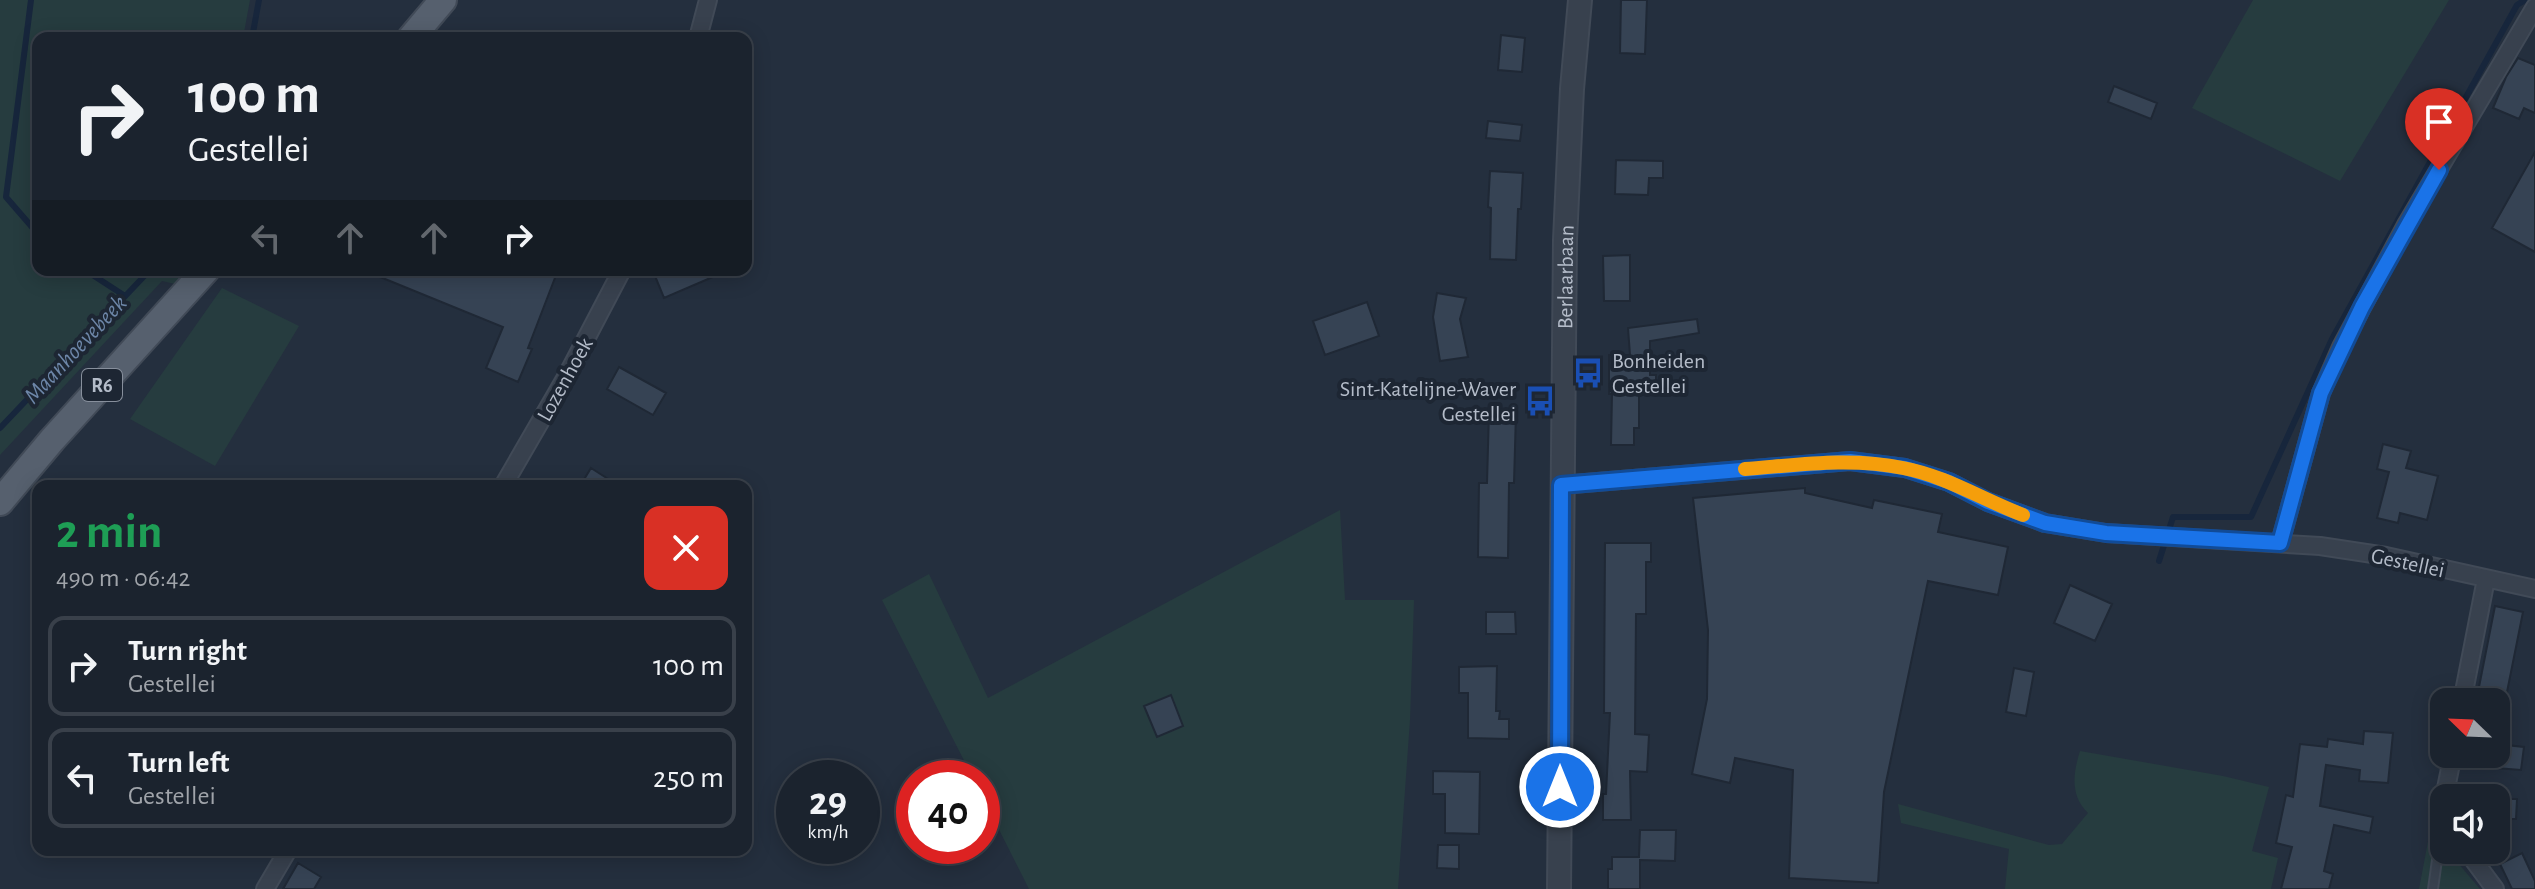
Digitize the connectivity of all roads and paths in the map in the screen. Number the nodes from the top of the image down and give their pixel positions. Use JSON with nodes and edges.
{"nodes":[{"id":1,"x":443,"y":0,"type":"edge"},
{"id":2,"x":708,"y":0,"type":"edge"},
{"id":3,"x":1580,"y":0,"type":"edge"},
{"id":4,"x":2535,"y":7,"type":"edge"},
{"id":5,"x":416,"y":32,"type":"edge"},
{"id":6,"x":700,"y":32,"type":"edge"},
{"id":7,"x":201,"y":276,"type":"edge"},
{"id":8,"x":619,"y":276,"type":"edge"},
{"id":9,"x":506,"y":480,"type":"edge"},
{"id":10,"x":1561,"y":485,"type":"junction"},
{"id":11,"x":0,"y":502,"type":"edge"},
{"id":12,"x":2280,"y":543,"type":"junction"},
{"id":13,"x":2486,"y":579,"type":"junction"},
{"id":14,"x":2535,"y":589,"type":"edge"},
{"id":15,"x":2465,"y":688,"type":"edge"},
{"id":16,"x":284,"y":856,"type":"edge"},
{"id":17,"x":2436,"y":864,"type":"edge"},
{"id":18,"x":2476,"y":864,"type":"edge"},
{"id":19,"x":265,"y":889,"type":"edge"},
{"id":20,"x":1559,"y":889,"type":"edge"},
{"id":21,"x":2433,"y":889,"type":"edge"},
{"id":22,"x":2495,"y":889,"type":"edge"}],
"edges":[{"from":1,"to":5,"type":"main road"},
{"from":2,"to":6,"type":"street"},
{"from":3,"to":10,"type":"street","name":"Berlaarbaan"},
{"from":4,"to":12,"type":"street"},
{"from":7,"to":11,"type":"main road","number":"R6"},
{"from":8,"to":9,"type":"street","name":"Lozenhoek"},
{"from":10,"to":12,"type":"street","name":"Gestellei"},
{"from":10,"to":20,"type":"street","name":"Berlaarbaan"},
{"from":12,"to":13,"type":"street","name":"Gestellei"},
{"from":13,"to":14,"type":"street","name":"Gestellei"},
{"from":13,"to":15,"type":"street"},
{"from":16,"to":19,"type":"street"},
{"from":17,"to":21,"type":"lane"},
{"from":18,"to":22,"type":"street"}]}
